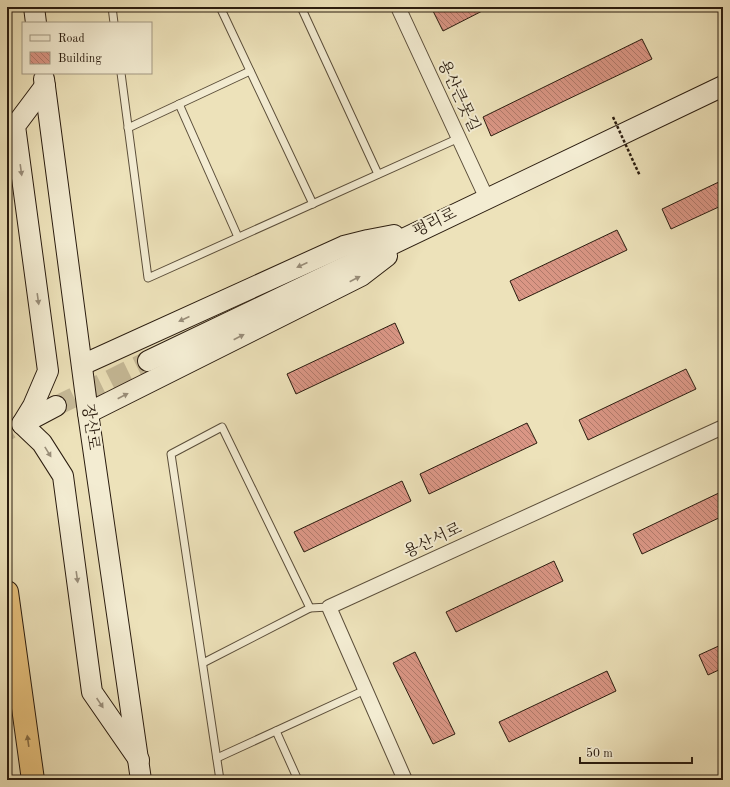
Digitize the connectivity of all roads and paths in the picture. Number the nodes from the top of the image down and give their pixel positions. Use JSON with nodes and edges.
{"nodes":[{"id":1,"x":34,"y":7,"type":"edge"},
{"id":2,"x":112,"y":7,"type":"edge"},
{"id":3,"x":220,"y":7,"type":"edge"},
{"id":4,"x":301,"y":7,"type":"edge"},
{"id":5,"x":398,"y":7,"type":"edge"},
{"id":6,"x":36,"y":22,"type":"edge"},
{"id":7,"x":114,"y":22,"type":"edge"},
{"id":8,"x":250,"y":71,"type":"junction"},
{"id":9,"x":121,"y":74,"type":"edge"},
{"id":10,"x":44,"y":79,"type":"edge"},
{"id":11,"x":723,"y":86,"type":"edge"},
{"id":12,"x":179,"y":104,"type":"junction"},
{"id":13,"x":613,"y":117,"type":"dead end"},
{"id":14,"x":128,"y":128,"type":"junction"},
{"id":15,"x":459,"y":138,"type":"junction"},
{"id":16,"x":378,"y":174,"type":"junction"},
{"id":17,"x":640,"y":176,"type":"dead end"},
{"id":18,"x":487,"y":199,"type":"junction"},
{"id":19,"x":313,"y":204,"type":"junction"},
{"id":20,"x":420,"y":231,"type":"junction"},
{"id":21,"x":238,"y":238,"type":"junction"},
{"id":22,"x":148,"y":361,"type":"tunnel mouth"},
{"id":23,"x":82,"y":365,"type":"junction"},
{"id":24,"x":56,"y":406,"type":"tunnel mouth"},
{"id":25,"x":88,"y":413,"type":"junction"},
{"id":26,"x":16,"y":427,"type":"junction"},
{"id":27,"x":723,"y":427,"type":"edge"},
{"id":28,"x":7,"y":592,"type":"edge"},
{"id":29,"x":329,"y":607,"type":"junction"},
{"id":30,"x":310,"y":608,"type":"junction"},
{"id":31,"x":203,"y":663,"type":"junction"},
{"id":32,"x":365,"y":690,"type":"junction"},
{"id":33,"x":276,"y":730,"type":"junction"},
{"id":34,"x":217,"y":758,"type":"junction"},
{"id":35,"x":139,"y":760,"type":"junction"},
{"id":36,"x":34,"y":780,"type":"edge"},
{"id":37,"x":141,"y":780,"type":"edge"},
{"id":38,"x":220,"y":780,"type":"edge"},
{"id":39,"x":298,"y":780,"type":"edge"},
{"id":40,"x":405,"y":780,"type":"edge"}],
"edges":[{"from":1,"to":6,"type":"main road"},
{"from":2,"to":7,"type":"lane"},
{"from":3,"to":8,"type":"lane"},
{"from":4,"to":16,"type":"lane"},
{"from":5,"to":15,"type":"street","name":"용산큰못길"},
{"from":8,"to":12,"type":"lane"},
{"from":8,"to":19,"type":"lane"},
{"from":9,"to":14,"type":"lane"},
{"from":10,"to":23,"type":"main road","name":"장산로"},
{"from":10,"to":26,"type":"main road","one_way":true},
{"from":11,"to":18,"type":"main road","name":"평리로"},
{"from":12,"to":14,"type":"lane"},
{"from":12,"to":21,"type":"lane"},
{"from":13,"to":17,"type":"path","bridge":true},
{"from":14,"to":21,"type":"lane"},
{"from":15,"to":16,"type":"lane"},
{"from":15,"to":18,"type":"street","name":"용산큰못길"},
{"from":16,"to":19,"type":"lane"},
{"from":18,"to":20,"type":"main road","name":"평리로"},
{"from":19,"to":21,"type":"lane"},
{"from":20,"to":22,"type":"main road","name":"평리로"},
{"from":20,"to":23,"type":"main road","one_way":true},
{"from":25,"to":20,"type":"main road","one_way":true},
{"from":23,"to":25,"type":"main road","name":"장산로"},
{"from":24,"to":26,"type":"main road"},
{"from":25,"to":35,"type":"main road","name":"장산로"},
{"from":26,"to":35,"type":"main road","one_way":true},
{"from":27,"to":29,"type":"street","name":"용산서로"},
{"from":36,"to":28,"type":"highway","one_way":true},
{"from":29,"to":30,"type":"lane"},
{"from":29,"to":32,"type":"street"},
{"from":30,"to":31,"type":"lane"},
{"from":30,"to":31,"type":"lane"},
{"from":31,"to":34,"type":"lane"},
{"from":32,"to":33,"type":"lane"},
{"from":32,"to":40,"type":"street"},
{"from":33,"to":34,"type":"lane"},
{"from":33,"to":39,"type":"lane"},
{"from":34,"to":38,"type":"lane"},
{"from":35,"to":37,"type":"main road","name":"장산로"}]}
